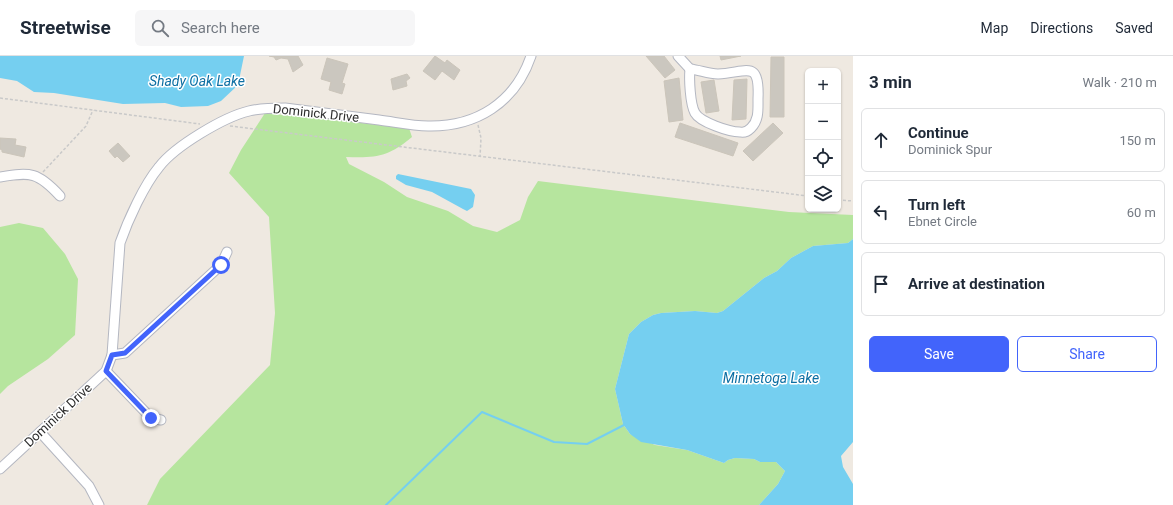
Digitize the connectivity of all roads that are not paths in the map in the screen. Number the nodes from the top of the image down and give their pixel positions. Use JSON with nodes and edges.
{"nodes":[{"id":1,"x":531,"y":56,"type":"edge"},
{"id":2,"x":678,"y":56,"type":"edge"},
{"id":3,"x":690,"y":69,"type":"junction"},
{"id":4,"x":0,"y":178,"type":"edge"},
{"id":5,"x":60,"y":196,"type":"dead end"},
{"id":6,"x":227,"y":252,"type":"dead end"},
{"id":7,"x":112,"y":355,"type":"junction"},
{"id":8,"x":106,"y":371,"type":"junction"},
{"id":9,"x":161,"y":420,"type":"dead end"},
{"id":10,"x":40,"y":432,"type":"junction"},
{"id":11,"x":0,"y":469,"type":"edge"},
{"id":12,"x":99,"y":505,"type":"edge"}],
"edges":[{"from":1,"to":7,"type":"street","name":"Dominick Drive"},
{"from":2,"to":3,"type":"street"},
{"from":3,"to":3,"type":"street"},
{"from":4,"to":5,"type":"street"},
{"from":6,"to":7,"type":"street"},
{"from":7,"to":8,"type":"street","name":"Dominick Drive"},
{"from":8,"to":9,"type":"street"},
{"from":8,"to":10,"type":"street","name":"Dominick Drive"},
{"from":10,"to":11,"type":"street","name":"Dominick Drive"},
{"from":10,"to":12,"type":"street"}]}
